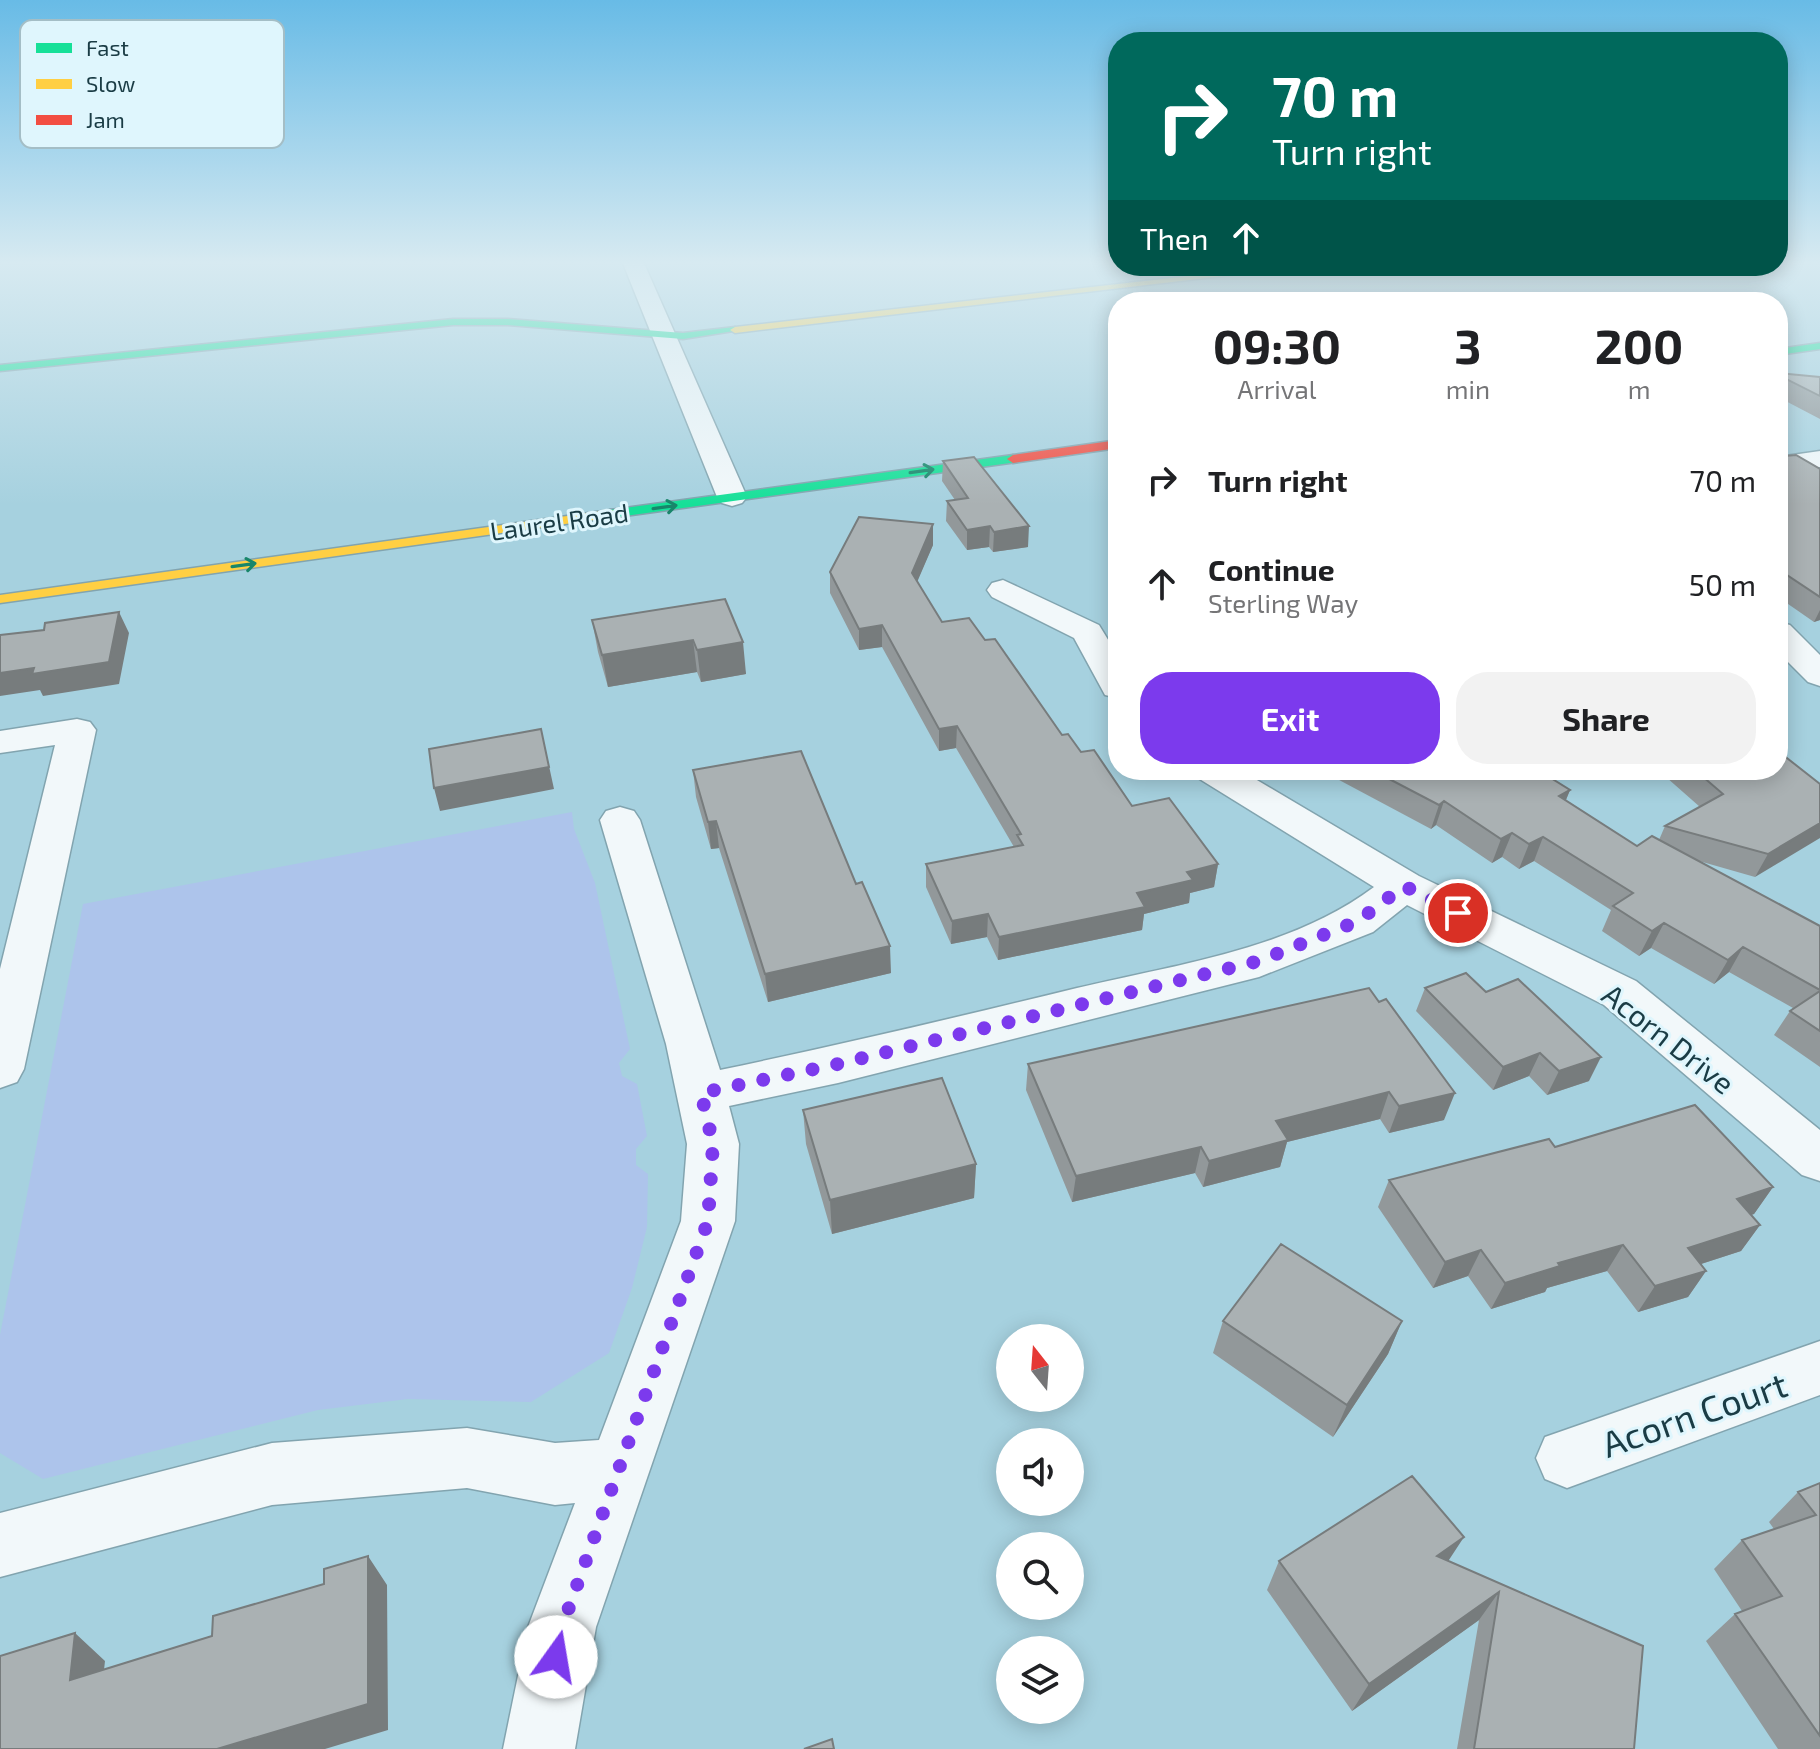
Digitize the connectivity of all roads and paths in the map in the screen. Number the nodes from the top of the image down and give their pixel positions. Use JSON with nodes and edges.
{"nodes":[{"id":1,"x":250,"y":343,"type":"edge"},
{"id":2,"x":665,"y":343,"type":"edge"},
{"id":3,"x":1820,"y":346,"type":"edge"},
{"id":4,"x":1788,"y":351,"type":"edge"},
{"id":5,"x":0,"y":368,"type":"edge"},
{"id":6,"x":1108,"y":445,"type":"edge"},
{"id":7,"x":1820,"y":459,"type":"edge"},
{"id":8,"x":1788,"y":464,"type":"edge"},
{"id":9,"x":723,"y":478,"type":"junction"},
{"id":10,"x":209,"y":555,"type":"dead end"},
{"id":11,"x":1003,"y":590,"type":"dead end"},
{"id":12,"x":61,"y":591,"type":"junction"},
{"id":13,"x":0,"y":599,"type":"edge"},
{"id":14,"x":1102,"y":630,"type":"edge"},
{"id":15,"x":1788,"y":642,"type":"edge"},
{"id":16,"x":1108,"y":651,"type":"edge"},
{"id":17,"x":1820,"y":675,"type":"edge"},
{"id":18,"x":0,"y":742,"type":"edge"},
{"id":19,"x":1229,"y":780,"type":"edge"},
{"id":20,"x":620,"y":820,"type":"dead end"},
{"id":21,"x":1404,"y":886,"type":"junction"},
{"id":22,"x":3,"y":1046,"type":"edge"},
{"id":23,"x":701,"y":1093,"type":"junction"},
{"id":24,"x":1820,"y":1160,"type":"edge"},
{"id":25,"x":1820,"y":1368,"type":"edge"},
{"id":26,"x":1567,"y":1458,"type":"dead end"},
{"id":27,"x":618,"y":1469,"type":"junction"},
{"id":28,"x":0,"y":1545,"type":"edge"},
{"id":29,"x":539,"y":1749,"type":"edge"}],
"edges":[{"from":1,"to":5,"type":"street"},
{"from":2,"to":9,"type":"street"},
{"from":3,"to":4,"type":"street"},
{"from":9,"to":6,"type":"street","name":"Laurel Road","one_way":true},
{"from":7,"to":8,"type":"street"},
{"from":12,"to":9,"type":"street","name":"Laurel Road","one_way":true},
{"from":10,"to":12,"type":"street"},
{"from":11,"to":14,"type":"street"},
{"from":12,"to":13,"type":"street","name":"Laurel Road"},
{"from":14,"to":16,"type":"street"},
{"from":15,"to":17,"type":"street"},
{"from":18,"to":22,"type":"street"},
{"from":19,"to":21,"type":"street","name":"Acorn Drive"},
{"from":20,"to":23,"type":"street"},
{"from":21,"to":23,"type":"street"},
{"from":21,"to":24,"type":"street","name":"Acorn Drive"},
{"from":23,"to":27,"type":"street"},
{"from":25,"to":26,"type":"street","name":"Acorn Court"},
{"from":27,"to":28,"type":"street"},
{"from":27,"to":29,"type":"street"}]}
